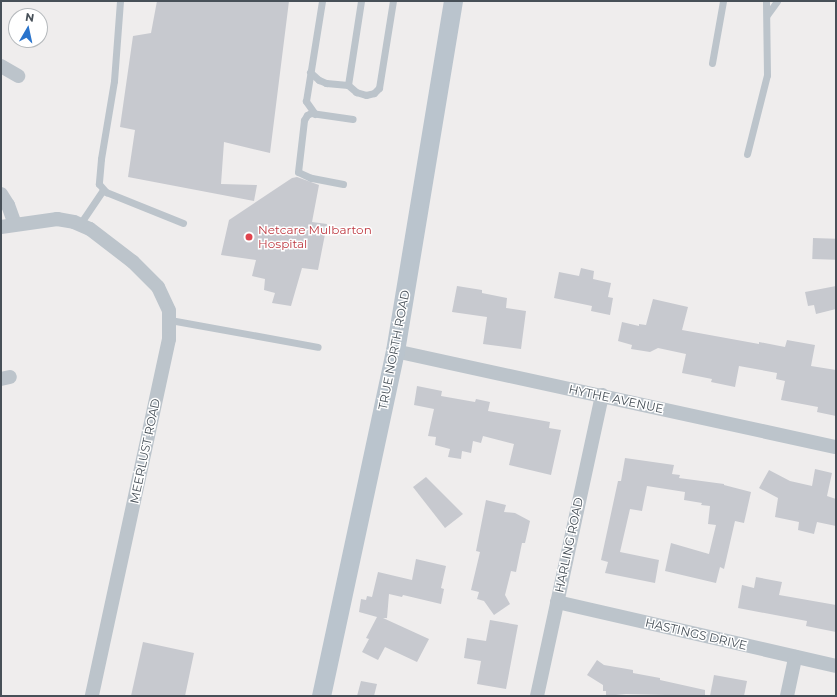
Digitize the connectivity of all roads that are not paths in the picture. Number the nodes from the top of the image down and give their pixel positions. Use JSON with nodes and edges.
{"nodes":[{"id":1,"x":120,"y":1,"type":"edge"},
{"id":2,"x":322,"y":1,"type":"edge"},
{"id":3,"x":361,"y":1,"type":"edge"},
{"id":4,"x":393,"y":1,"type":"edge"},
{"id":5,"x":453,"y":1,"type":"edge"},
{"id":6,"x":723,"y":1,"type":"edge"},
{"id":7,"x":766,"y":1,"type":"edge"},
{"id":8,"x":777,"y":1,"type":"edge"},
{"id":9,"x":767,"y":15,"type":"junction"},
{"id":10,"x":712,"y":63,"type":"dead end"},
{"id":11,"x":1,"y":66,"type":"edge"},
{"id":12,"x":310,"y":72,"type":"junction"},
{"id":13,"x":18,"y":76,"type":"dead end"},
{"id":14,"x":348,"y":85,"type":"junction"},
{"id":15,"x":315,"y":114,"type":"junction"},
{"id":16,"x":353,"y":119,"type":"dead end"},
{"id":17,"x":747,"y":154,"type":"dead end"},
{"id":18,"x":343,"y":184,"type":"dead end"},
{"id":19,"x":103,"y":190,"type":"junction"},
{"id":20,"x":1,"y":194,"type":"edge"},
{"id":21,"x":183,"y":223,"type":"dead end"},
{"id":22,"x":80,"y":224,"type":"junction"},
{"id":23,"x":8,"y":226,"type":"edge"},
{"id":24,"x":170,"y":320,"type":"junction"},
{"id":25,"x":318,"y":347,"type":"dead end"},
{"id":26,"x":395,"y":351,"type":"junction"},
{"id":27,"x":602,"y":395,"type":"junction"},
{"id":28,"x":836,"y":447,"type":"edge"},
{"id":29,"x":557,"y":602,"type":"junction"},
{"id":30,"x":796,"y":657,"type":"junction"},
{"id":31,"x":836,"y":666,"type":"edge"},
{"id":32,"x":92,"y":696,"type":"edge"},
{"id":33,"x":321,"y":696,"type":"edge"},
{"id":34,"x":537,"y":696,"type":"edge"},
{"id":35,"x":787,"y":696,"type":"edge"}],
"edges":[{"from":1,"to":19,"type":"lane"},
{"from":2,"to":12,"type":"lane"},
{"from":3,"to":14,"type":"lane"},
{"from":4,"to":14,"type":"lane"},
{"from":5,"to":26,"type":"main road","name":"TRUE NORTH ROAD"},
{"from":6,"to":10,"type":"lane"},
{"from":7,"to":9,"type":"lane"},
{"from":8,"to":9,"type":"lane"},
{"from":9,"to":17,"type":"lane"},
{"from":11,"to":13,"type":"street"},
{"from":12,"to":14,"type":"lane"},
{"from":12,"to":15,"type":"lane"},
{"from":15,"to":16,"type":"lane"},
{"from":15,"to":18,"type":"lane"},
{"from":19,"to":21,"type":"lane"},
{"from":19,"to":22,"type":"lane"},
{"from":20,"to":23,"type":"street"},
{"from":22,"to":23,"type":"street","name":"MEERLUST ROAD"},
{"from":22,"to":24,"type":"street","name":"MEERLUST ROAD"},
{"from":24,"to":25,"type":"lane"},
{"from":24,"to":32,"type":"street","name":"MEERLUST ROAD"},
{"from":26,"to":27,"type":"street","name":"HYTHE AVENUE"},
{"from":26,"to":33,"type":"main road","name":"TRUE NORTH ROAD"},
{"from":27,"to":28,"type":"street","name":"HYTHE AVENUE"},
{"from":27,"to":29,"type":"street","name":"HARLING ROAD"},
{"from":29,"to":30,"type":"street","name":"HASTINGS DRIVE"},
{"from":29,"to":34,"type":"street","name":"HARLING ROAD"},
{"from":30,"to":31,"type":"street","name":"HASTINGS DRIVE"},
{"from":30,"to":35,"type":"street"}]}
